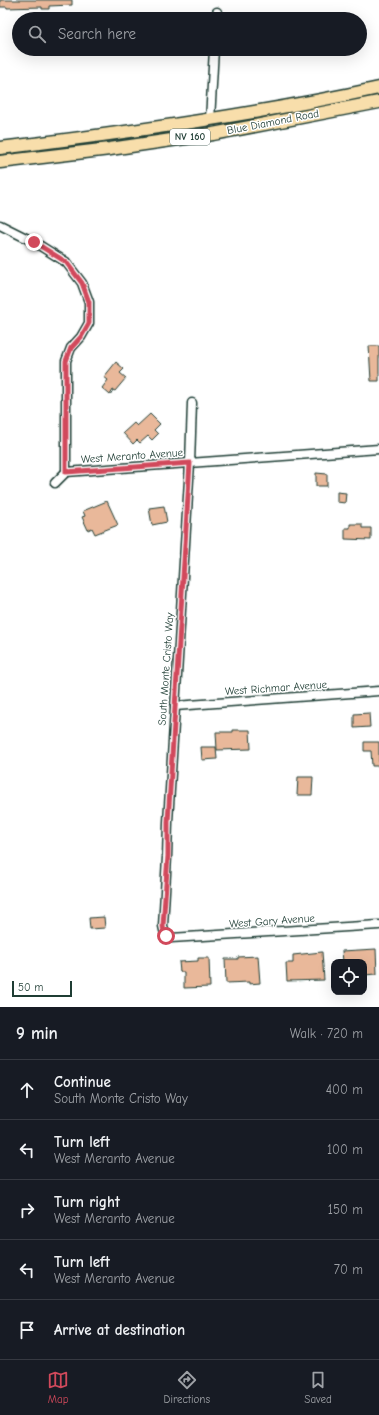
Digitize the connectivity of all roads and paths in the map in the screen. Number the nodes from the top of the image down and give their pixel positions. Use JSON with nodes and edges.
{"nodes":[{"id":1,"x":214,"y":56,"type":"edge"},
{"id":2,"x":379,"y":88,"type":"edge"},
{"id":3,"x":379,"y":102,"type":"edge"},
{"id":4,"x":210,"y":120,"type":"junction"},
{"id":5,"x":0,"y":148,"type":"edge"},
{"id":6,"x":0,"y":162,"type":"edge"},
{"id":7,"x":0,"y":225,"type":"edge"},
{"id":8,"x":192,"y":403,"type":"dead end"},
{"id":9,"x":379,"y":449,"type":"edge"},
{"id":10,"x":190,"y":463,"type":"junction"},
{"id":11,"x":66,"y":472,"type":"junction"},
{"id":12,"x":55,"y":483,"type":"dead end"},
{"id":13,"x":379,"y":691,"type":"edge"},
{"id":14,"x":175,"y":706,"type":"junction"},
{"id":15,"x":379,"y":925,"type":"edge"},
{"id":16,"x":166,"y":936,"type":"joint"}],
"edges":[{"from":1,"to":4,"type":"street"},
{"from":2,"to":4,"type":"highway","name":"Blue Diamond Road","number":"NV 160"},
{"from":3,"to":6,"type":"highway","name":"Blue Diamond Road","number":"NV 160"},
{"from":4,"to":5,"type":"highway","name":"Blue Diamond Road","number":"NV 160"},
{"from":7,"to":11,"type":"street","name":"West Meranto Avenue"},
{"from":8,"to":10,"type":"street","name":"South Monte Cristo Way"},
{"from":9,"to":10,"type":"street","name":"West Meranto Avenue"},
{"from":10,"to":11,"type":"street","name":"West Meranto Avenue"},
{"from":10,"to":14,"type":"street","name":"South Monte Cristo Way"},
{"from":11,"to":12,"type":"street"},
{"from":13,"to":14,"type":"street","name":"West Richmar Avenue"},
{"from":14,"to":16,"type":"street","name":"South Monte Cristo Way"},
{"from":15,"to":16,"type":"street","name":"West Gary Avenue"}]}
